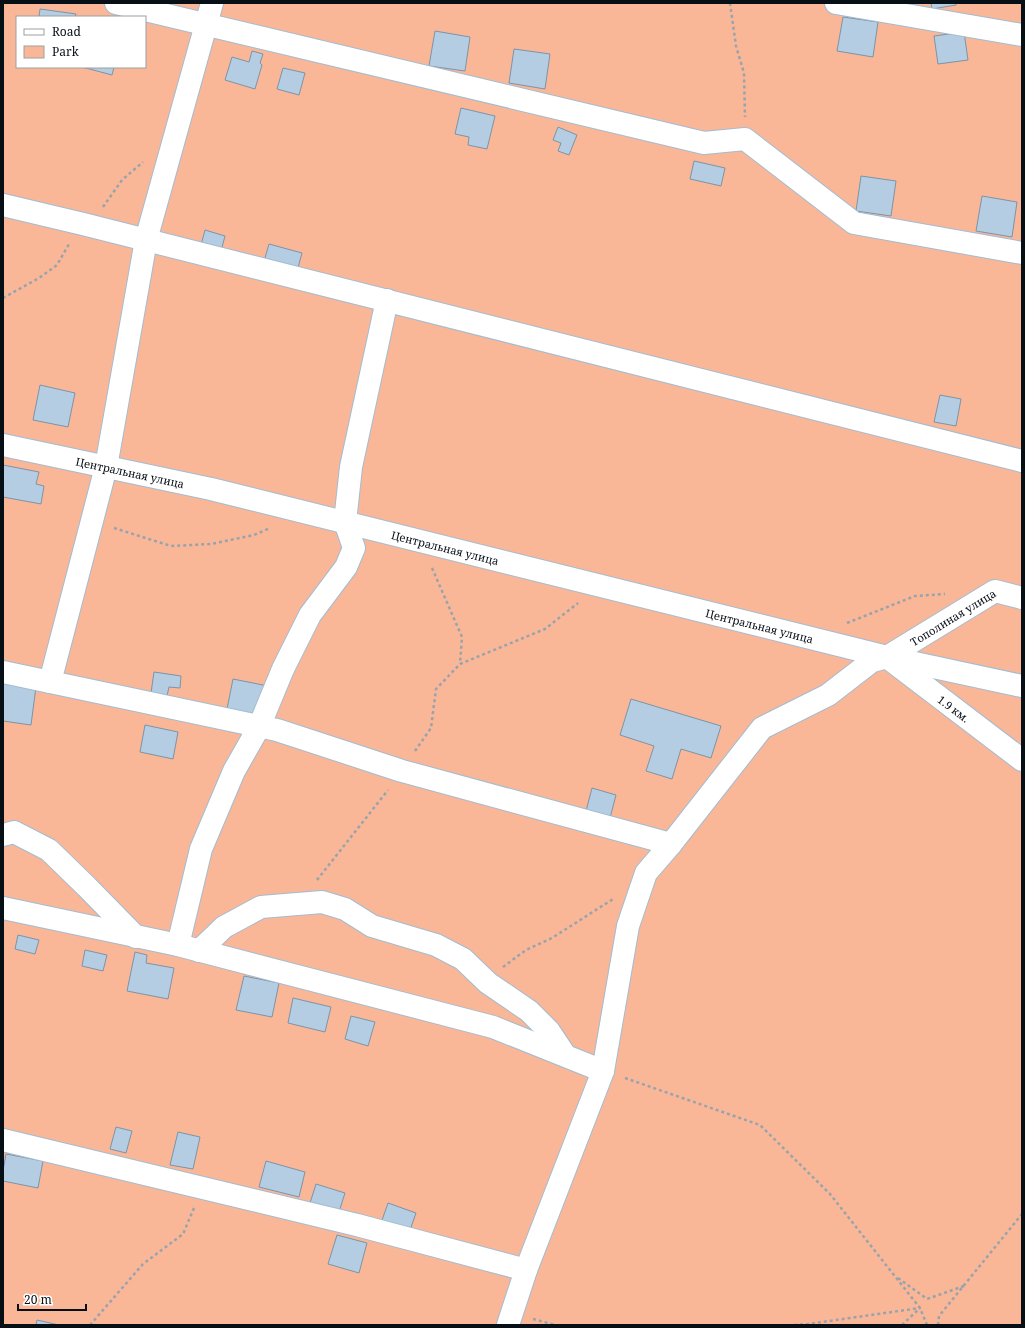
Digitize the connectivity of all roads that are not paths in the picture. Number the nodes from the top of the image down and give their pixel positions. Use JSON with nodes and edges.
{"nodes":[{"id":1,"x":116,"y":3,"type":"edge"},
{"id":2,"x":212,"y":3,"type":"edge"},
{"id":3,"x":836,"y":3,"type":"edge"},
{"id":4,"x":206,"y":24,"type":"junction"},
{"id":5,"x":1022,"y":35,"type":"edge"},
{"id":6,"x":3,"y":205,"type":"edge"},
{"id":7,"x":146,"y":240,"type":"junction"},
{"id":8,"x":1022,"y":253,"type":"edge"},
{"id":9,"x":387,"y":300,"type":"junction"},
{"id":10,"x":3,"y":445,"type":"edge"},
{"id":11,"x":1022,"y":461,"type":"edge"},
{"id":12,"x":106,"y":466,"type":"junction"},
{"id":13,"x":345,"y":522,"type":"junction"},
{"id":14,"x":1022,"y":598,"type":"edge"},
{"id":15,"x":887,"y":657,"type":"junction"},
{"id":16,"x":3,"y":672,"type":"edge"},
{"id":17,"x":50,"y":682,"type":"junction"},
{"id":18,"x":1022,"y":686,"type":"edge"},
{"id":19,"x":259,"y":727,"type":"junction"},
{"id":20,"x":1022,"y":760,"type":"edge"},
{"id":21,"x":3,"y":835,"type":"edge"},
{"id":22,"x":671,"y":844,"type":"junction"},
{"id":23,"x":3,"y":908,"type":"edge"},
{"id":24,"x":136,"y":937,"type":"junction"},
{"id":25,"x":178,"y":945,"type":"junction"},
{"id":26,"x":199,"y":951,"type":"junction"},
{"id":27,"x":565,"y":1055,"type":"junction"},
{"id":28,"x":603,"y":1071,"type":"junction"},
{"id":29,"x":3,"y":1140,"type":"edge"},
{"id":30,"x":526,"y":1270,"type":"junction"},
{"id":31,"x":508,"y":1325,"type":"edge"}],
"edges":[{"from":1,"to":4,"type":"street"},
{"from":2,"to":4,"type":"street"},
{"from":3,"to":5,"type":"street"},
{"from":4,"to":7,"type":"street"},
{"from":4,"to":8,"type":"street"},
{"from":6,"to":7,"type":"street"},
{"from":7,"to":9,"type":"street"},
{"from":7,"to":12,"type":"street"},
{"from":9,"to":11,"type":"street"},
{"from":9,"to":13,"type":"street"},
{"from":10,"to":12,"type":"street","name":"Центральная улица"},
{"from":12,"to":13,"type":"street","name":"Центральная улица"},
{"from":12,"to":17,"type":"street"},
{"from":13,"to":15,"type":"street","name":"Центральная улица"},
{"from":13,"to":19,"type":"street"},
{"from":14,"to":15,"type":"street","name":"Тополиная улица"},
{"from":15,"to":18,"type":"street","name":"Центральная улица"},
{"from":15,"to":20,"type":"street","name":"1.9 км."},
{"from":15,"to":22,"type":"street","name":"Тополиная улица"},
{"from":16,"to":17,"type":"street"},
{"from":17,"to":19,"type":"street"},
{"from":19,"to":22,"type":"street"},
{"from":19,"to":25,"type":"street"},
{"from":21,"to":24,"type":"street"},
{"from":22,"to":28,"type":"street","name":"Тополиная улица"},
{"from":23,"to":24,"type":"street"},
{"from":24,"to":25,"type":"street"},
{"from":25,"to":26,"type":"street"},
{"from":26,"to":27,"type":"street"},
{"from":26,"to":27,"type":"street"},
{"from":27,"to":28,"type":"street"},
{"from":28,"to":30,"type":"street","name":"Тополиная улица"},
{"from":29,"to":30,"type":"street"},
{"from":30,"to":31,"type":"street","name":"Тополиная улица"}]}
